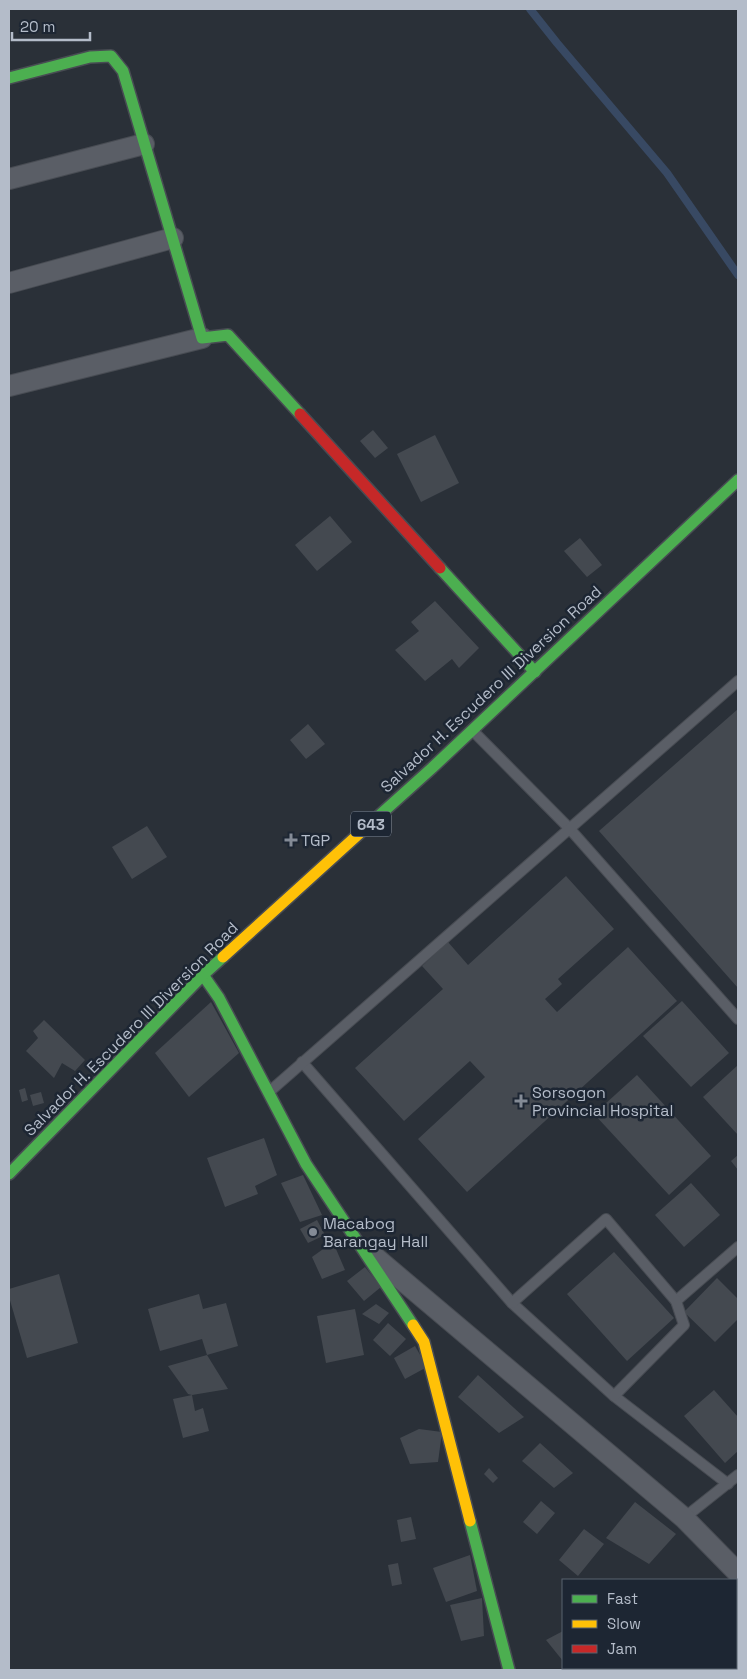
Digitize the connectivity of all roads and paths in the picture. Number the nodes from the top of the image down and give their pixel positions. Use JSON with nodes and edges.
{"nodes":[{"id":1,"x":9,"y":78,"type":"edge"},
{"id":2,"x":144,"y":144,"type":"junction"},
{"id":3,"x":9,"y":179,"type":"edge"},
{"id":4,"x":173,"y":238,"type":"junction"},
{"id":5,"x":9,"y":283,"type":"edge"},
{"id":6,"x":202,"y":338,"type":"junction"},
{"id":7,"x":9,"y":386,"type":"edge"},
{"id":8,"x":737,"y":484,"type":"edge"},
{"id":9,"x":535,"y":672,"type":"junction"},
{"id":10,"x":738,"y":681,"type":"edge"},
{"id":11,"x":472,"y":731,"type":"junction"},
{"id":12,"x":569,"y":828,"type":"junction"},
{"id":13,"x":203,"y":975,"type":"junction"},
{"id":14,"x":738,"y":1019,"type":"edge"},
{"id":15,"x":302,"y":1062,"type":"junction"},
{"id":16,"x":269,"y":1092,"type":"junction"},
{"id":17,"x":9,"y":1174,"type":"edge"},
{"id":18,"x":357,"y":1242,"type":"junction"},
{"id":19,"x":738,"y":1247,"type":"edge"},
{"id":20,"x":676,"y":1302,"type":"junction"},
{"id":21,"x":512,"y":1303,"type":"junction"},
{"id":22,"x":614,"y":1396,"type":"junction"},
{"id":23,"x":738,"y":1475,"type":"edge"},
{"id":24,"x":728,"y":1484,"type":"junction"},
{"id":25,"x":684,"y":1518,"type":"junction"},
{"id":26,"x":738,"y":1574,"type":"edge"},
{"id":27,"x":509,"y":1670,"type":"edge"}],
"edges":[{"from":1,"to":2,"type":"main road"},
{"from":2,"to":3,"type":"street"},
{"from":2,"to":4,"type":"main road"},
{"from":4,"to":5,"type":"street"},
{"from":4,"to":6,"type":"main road"},
{"from":6,"to":7,"type":"street"},
{"from":6,"to":9,"type":"main road"},
{"from":8,"to":9,"type":"main road","name":"Salvador H. Escudero III Diversion Road","number":"643"},
{"from":9,"to":11,"type":"main road","name":"Salvador H. Escudero III Diversion Road","number":"643"},
{"from":10,"to":12,"type":"lane"},
{"from":11,"to":12,"type":"lane"},
{"from":11,"to":13,"type":"main road","name":"Salvador H. Escudero III Diversion Road","number":"643"},
{"from":12,"to":14,"type":"lane"},
{"from":12,"to":15,"type":"lane"},
{"from":13,"to":16,"type":"main road"},
{"from":13,"to":17,"type":"main road","name":"Salvador H. Escudero III Diversion Road","number":"643"},
{"from":15,"to":16,"type":"lane"},
{"from":15,"to":21,"type":"lane"},
{"from":16,"to":18,"type":"main road"},
{"from":18,"to":25,"type":"street"},
{"from":18,"to":27,"type":"main road"},
{"from":19,"to":20,"type":"lane"},
{"from":20,"to":21,"type":"lane"},
{"from":20,"to":22,"type":"lane"},
{"from":21,"to":22,"type":"lane"},
{"from":22,"to":24,"type":"lane"},
{"from":23,"to":24,"type":"lane"},
{"from":24,"to":25,"type":"lane"},
{"from":25,"to":26,"type":"street"}]}
